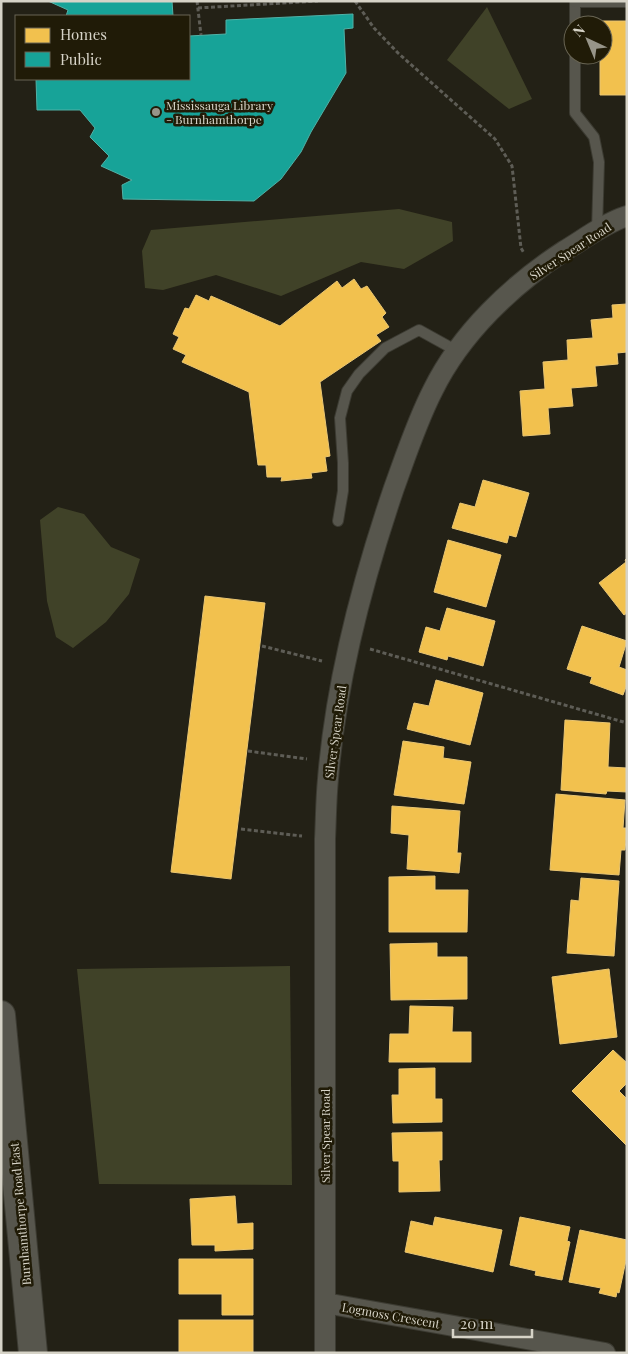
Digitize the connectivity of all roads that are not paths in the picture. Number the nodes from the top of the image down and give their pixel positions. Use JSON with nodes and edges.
{"nodes":[{"id":1,"x":575,"y":2,"type":"edge"},
{"id":2,"x":627,"y":2,"type":"edge"},
{"id":3,"x":575,"y":15,"type":"edge"},
{"id":4,"x":575,"y":65,"type":"edge"},
{"id":5,"x":627,"y":216,"type":"edge"},
{"id":6,"x":597,"y":231,"type":"junction"},
{"id":7,"x":457,"y":351,"type":"junction"},
{"id":8,"x":338,"y":521,"type":"dead end"},
{"id":9,"x":1,"y":1015,"type":"edge"},
{"id":10,"x":325,"y":1303,"type":"junction"},
{"id":11,"x":33,"y":1353,"type":"edge"},
{"id":12,"x":325,"y":1353,"type":"edge"},
{"id":13,"x":605,"y":1353,"type":"edge"}],
"edges":[{"from":1,"to":2,"type":"lane"},
{"from":1,"to":3,"type":"lane"},
{"from":4,"to":6,"type":"lane"},
{"from":5,"to":6,"type":"street","name":"Silver Spear Road"},
{"from":6,"to":7,"type":"street","name":"Silver Spear Road"},
{"from":7,"to":8,"type":"lane"},
{"from":7,"to":10,"type":"street","name":"Silver Spear Road"},
{"from":9,"to":11,"type":"main road","name":"Burnhamthorpe Road East"},
{"from":10,"to":12,"type":"street","name":"Silver Spear Road"},
{"from":10,"to":13,"type":"street","name":"Logmoss Crescent"}]}
